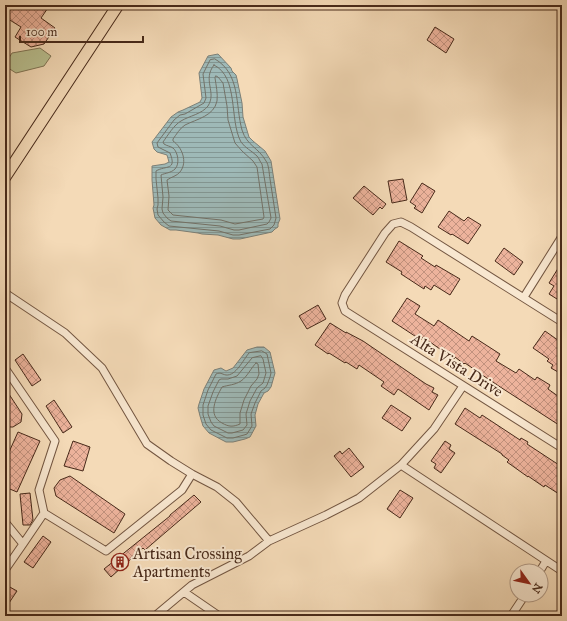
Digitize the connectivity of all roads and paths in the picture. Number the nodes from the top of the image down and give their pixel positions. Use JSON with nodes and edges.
{"nodes":[{"id":1,"x":118,"y":5,"type":"edge"},
{"id":2,"x":5,"y":176,"type":"edge"},
{"id":3,"x":561,"y":238,"type":"dead end"},
{"id":4,"x":5,"y":293,"type":"edge"},
{"id":5,"x":524,"y":297,"type":"junction"},
{"id":6,"x":562,"y":322,"type":"edge"},
{"id":7,"x":5,"y":368,"type":"edge"},
{"id":8,"x":463,"y":386,"type":"junction"},
{"id":9,"x":562,"y":448,"type":"edge"},
{"id":10,"x":401,"y":465,"type":"junction"},
{"id":11,"x":192,"y":474,"type":"junction"},
{"id":12,"x":44,"y":513,"type":"junction"},
{"id":13,"x":5,"y":522,"type":"edge"},
{"id":14,"x":269,"y":541,"type":"junction"},
{"id":15,"x":23,"y":544,"type":"junction"},
{"id":16,"x":546,"y":561,"type":"joint"},
{"id":17,"x":5,"y":570,"type":"edge"},
{"id":18,"x":562,"y":571,"type":"edge"},
{"id":19,"x":184,"y":592,"type":"junction"},
{"id":20,"x":520,"y":603,"type":"edge"},
{"id":21,"x":155,"y":616,"type":"edge"},
{"id":22,"x":218,"y":616,"type":"edge"},
{"id":23,"x":511,"y":616,"type":"edge"}],
"edges":[{"from":1,"to":2,"type":"main road"},
{"from":3,"to":5,"type":"street"},
{"from":4,"to":11,"type":"street"},
{"from":5,"to":6,"type":"street"},
{"from":5,"to":8,"type":"street","name":"Alta Vista Drive"},
{"from":7,"to":12,"type":"street"},
{"from":8,"to":9,"type":"street","name":"Alta Vista Drive"},
{"from":8,"to":10,"type":"street"},
{"from":10,"to":14,"type":"street"},
{"from":10,"to":16,"type":"street"},
{"from":11,"to":12,"type":"street"},
{"from":11,"to":14,"type":"street"},
{"from":12,"to":15,"type":"street"},
{"from":13,"to":15,"type":"street"},
{"from":14,"to":19,"type":"street"},
{"from":15,"to":17,"type":"street"},
{"from":16,"to":18,"type":"street"},
{"from":19,"to":21,"type":"street"},
{"from":19,"to":22,"type":"street"},
{"from":20,"to":23,"type":"street"}]}
